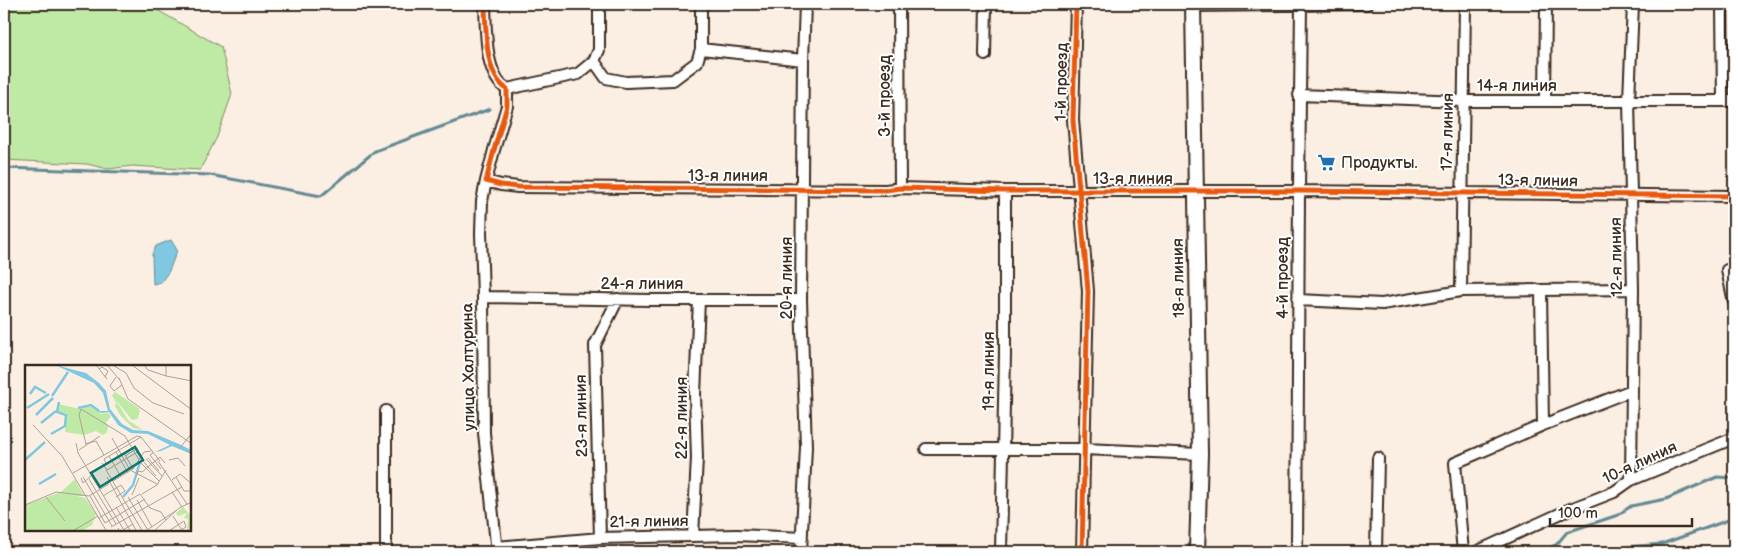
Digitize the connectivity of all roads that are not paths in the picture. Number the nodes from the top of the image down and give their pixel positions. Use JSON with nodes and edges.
{"nodes":[{"id":1,"x":485,"y":4,"type":"edge"},
{"id":2,"x":599,"y":4,"type":"edge"},
{"id":3,"x":701,"y":4,"type":"edge"},
{"id":4,"x":805,"y":4,"type":"edge"},
{"id":5,"x":900,"y":4,"type":"edge"},
{"id":6,"x":986,"y":4,"type":"edge"},
{"id":7,"x":1076,"y":4,"type":"edge"},
{"id":8,"x":1301,"y":4,"type":"edge"},
{"id":9,"x":1367,"y":4,"type":"edge"},
{"id":10,"x":1465,"y":4,"type":"edge"},
{"id":11,"x":1546,"y":4,"type":"edge"},
{"id":12,"x":1633,"y":4,"type":"edge"},
{"id":13,"x":1722,"y":4,"type":"edge"},
{"id":14,"x":1192,"y":5,"type":"edge"},
{"id":15,"x":701,"y":49,"type":"junction"},
{"id":16,"x":985,"y":55,"type":"dead end"},
{"id":17,"x":803,"y":60,"type":"junction"},
{"id":18,"x":594,"y":61,"type":"junction"},
{"id":19,"x":507,"y":89,"type":"junction"},
{"id":20,"x":1300,"y":95,"type":"junction"},
{"id":21,"x":1544,"y":100,"type":"junction"},
{"id":22,"x":1629,"y":100,"type":"junction"},
{"id":23,"x":1463,"y":101,"type":"junction"},
{"id":24,"x":1723,"y":101,"type":"junction"},
{"id":25,"x":1734,"y":101,"type":"edge"},
{"id":26,"x":486,"y":181,"type":"junction"},
{"id":27,"x":900,"y":188,"type":"junction"},
{"id":28,"x":802,"y":189,"type":"junction"},
{"id":29,"x":1004,"y":190,"type":"junction"},
{"id":30,"x":1080,"y":191,"type":"junction"},
{"id":31,"x":1195,"y":191,"type":"junction"},
{"id":32,"x":1298,"y":191,"type":"junction"},
{"id":33,"x":1462,"y":193,"type":"junction"},
{"id":34,"x":1631,"y":195,"type":"junction"},
{"id":35,"x":1734,"y":196,"type":"edge"},
{"id":36,"x":1727,"y":270,"type":"dead end"},
{"id":37,"x":1633,"y":289,"type":"junction"},
{"id":38,"x":1461,"y":291,"type":"junction"},
{"id":39,"x":1541,"y":291,"type":"junction"},
{"id":40,"x":483,"y":297,"type":"junction"},
{"id":41,"x":618,"y":299,"type":"junction"},
{"id":42,"x":700,"y":300,"type":"junction"},
{"id":43,"x":801,"y":300,"type":"junction"},
{"id":44,"x":1298,"y":300,"type":"junction"},
{"id":45,"x":1734,"y":302,"type":"edge"},
{"id":46,"x":1632,"y":390,"type":"junction"},
{"id":47,"x":386,"y":411,"type":"dead end"},
{"id":48,"x":1543,"y":425,"type":"junction"},
{"id":49,"x":1734,"y":438,"type":"edge"},
{"id":50,"x":926,"y":449,"type":"dead end"},
{"id":51,"x":1003,"y":449,"type":"junction"},
{"id":52,"x":1084,"y":449,"type":"junction"},
{"id":53,"x":1200,"y":454,"type":"junction"},
{"id":54,"x":1378,"y":458,"type":"dead end"},
{"id":55,"x":1631,"y":480,"type":"junction"},
{"id":56,"x":693,"y":536,"type":"junction"},
{"id":57,"x":600,"y":538,"type":"junction"},
{"id":58,"x":802,"y":538,"type":"junction"},
{"id":59,"x":497,"y":549,"type":"edge"},
{"id":60,"x":386,"y":552,"type":"edge"},
{"id":61,"x":801,"y":552,"type":"edge"},
{"id":62,"x":1001,"y":552,"type":"edge"},
{"id":63,"x":1082,"y":552,"type":"edge"},
{"id":64,"x":1196,"y":552,"type":"edge"},
{"id":65,"x":1297,"y":552,"type":"edge"},
{"id":66,"x":1376,"y":552,"type":"edge"},
{"id":67,"x":1462,"y":552,"type":"edge"},
{"id":68,"x":1476,"y":552,"type":"edge"}],
"edges":[{"from":1,"to":19,"type":"street"},
{"from":2,"to":18,"type":"street"},
{"from":3,"to":15,"type":"street"},
{"from":4,"to":17,"type":"street","name":"20-я линия"},
{"from":5,"to":27,"type":"street","name":"3-й проезд"},
{"from":6,"to":16,"type":"street"},
{"from":7,"to":30,"type":"street","name":"1-й проезд"},
{"from":8,"to":9,"type":"street"},
{"from":8,"to":14,"type":"street"},
{"from":8,"to":20,"type":"street","name":"4-й проезд"},
{"from":10,"to":23,"type":"street","name":"17-я линия"},
{"from":11,"to":21,"type":"street"},
{"from":12,"to":22,"type":"street","name":"12-я линия"},
{"from":13,"to":24,"type":"street"},
{"from":14,"to":31,"type":"street","name":"18-я линия"},
{"from":15,"to":17,"type":"street"},
{"from":15,"to":18,"type":"street"},
{"from":17,"to":28,"type":"street","name":"20-я линия"},
{"from":18,"to":19,"type":"street"},
{"from":19,"to":26,"type":"street","name":"улица Халтурина"},
{"from":20,"to":23,"type":"street","name":"14-я линия"},
{"from":20,"to":32,"type":"street","name":"4-й проезд"},
{"from":21,"to":22,"type":"street","name":"14-я линия"},
{"from":21,"to":23,"type":"street","name":"14-я линия"},
{"from":22,"to":24,"type":"street","name":"14-я линия"},
{"from":22,"to":34,"type":"street","name":"12-я линия"},
{"from":23,"to":33,"type":"street","name":"17-я линия"},
{"from":24,"to":25,"type":"street","name":"14-я линия"},
{"from":26,"to":28,"type":"street","name":"13-я линия"},
{"from":26,"to":40,"type":"street","name":"улица Халтурина"},
{"from":27,"to":28,"type":"street","name":"13-я линия"},
{"from":27,"to":29,"type":"street","name":"13-я линия"},
{"from":28,"to":43,"type":"street","name":"20-я линия"},
{"from":29,"to":30,"type":"street","name":"13-я линия"},
{"from":29,"to":51,"type":"street","name":"19-я линия"},
{"from":30,"to":31,"type":"street","name":"13-я линия"},
{"from":30,"to":52,"type":"street","name":"1-й проезд"},
{"from":31,"to":32,"type":"street","name":"13-я линия"},
{"from":31,"to":53,"type":"street","name":"18-я линия"},
{"from":32,"to":33,"type":"street","name":"13-я линия"},
{"from":32,"to":44,"type":"street","name":"4-й проезд"},
{"from":33,"to":34,"type":"street","name":"13-я линия"},
{"from":33,"to":38,"type":"street","name":"17-я линия"},
{"from":34,"to":35,"type":"street","name":"13-я линия"},
{"from":34,"to":37,"type":"street","name":"12-я линия"},
{"from":36,"to":45,"type":"street"},
{"from":37,"to":39,"type":"street"},
{"from":37,"to":46,"type":"street","name":"12-я линия"},
{"from":38,"to":39,"type":"street"},
{"from":38,"to":44,"type":"street"},
{"from":39,"to":48,"type":"street"},
{"from":40,"to":41,"type":"street","name":"24-я линия"},
{"from":40,"to":59,"type":"street","name":"улица Халтурина"},
{"from":41,"to":42,"type":"street","name":"24-я линия"},
{"from":41,"to":57,"type":"street","name":"23-я линия"},
{"from":42,"to":43,"type":"street","name":"24-я линия"},
{"from":42,"to":56,"type":"street","name":"22-я линия"},
{"from":43,"to":58,"type":"street","name":"20-я линия"},
{"from":44,"to":65,"type":"street","name":"4-й проезд"},
{"from":46,"to":48,"type":"street"},
{"from":46,"to":55,"type":"street","name":"12-я линия"},
{"from":47,"to":60,"type":"street"},
{"from":48,"to":67,"type":"street"},
{"from":49,"to":55,"type":"street","name":"10-я линия"},
{"from":50,"to":51,"type":"street"},
{"from":51,"to":52,"type":"street"},
{"from":51,"to":62,"type":"street","name":"19-я линия"},
{"from":52,"to":53,"type":"street"},
{"from":52,"to":63,"type":"street","name":"1-й проезд"},
{"from":53,"to":64,"type":"street","name":"18-я линия"},
{"from":54,"to":66,"type":"street"},
{"from":55,"to":68,"type":"street","name":"10-я линия"},
{"from":56,"to":57,"type":"street","name":"21-я линия"},
{"from":56,"to":58,"type":"street","name":"21-я линия"},
{"from":57,"to":59,"type":"street","name":"21-я линия"},
{"from":58,"to":61,"type":"street","name":"20-я линия"}]}
